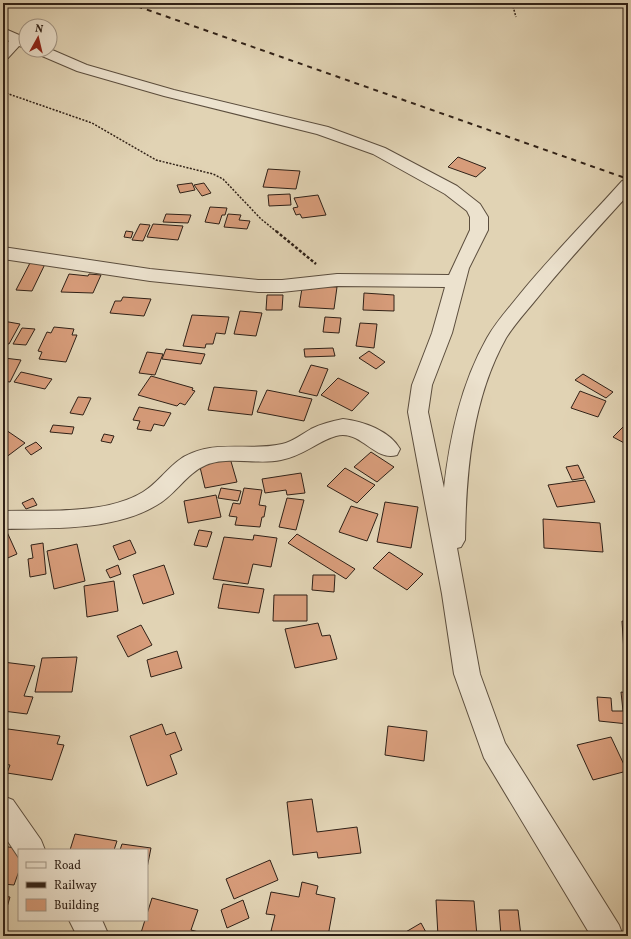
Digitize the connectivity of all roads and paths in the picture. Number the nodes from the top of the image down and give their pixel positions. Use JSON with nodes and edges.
{"nodes":[{"id":1,"x":512,"y":3,"type":"edge"},
{"id":2,"x":516,"y":17,"type":"dead end"},
{"id":3,"x":3,"y":32,"type":"edge"},
{"id":4,"x":18,"y":40,"type":"edge"},
{"id":5,"x":18,"y":45,"type":"edge"},
{"id":6,"x":3,"y":55,"type":"edge"},
{"id":7,"x":58,"y":58,"type":"edge"},
{"id":8,"x":3,"y":92,"type":"edge"},
{"id":9,"x":628,"y":185,"type":"edge"},
{"id":10,"x":3,"y":253,"type":"edge"},
{"id":11,"x":337,"y":280,"type":"junction"},
{"id":12,"x":456,"y":281,"type":"junction"},
{"id":13,"x":389,"y":448,"type":"dead end"},
{"id":14,"x":3,"y":520,"type":"edge"},
{"id":15,"x":454,"y":594,"type":"junction"},
{"id":16,"x":3,"y":810,"type":"edge"},
{"id":17,"x":31,"y":849,"type":"edge"},
{"id":18,"x":85,"y":921,"type":"edge"},
{"id":19,"x":94,"y":936,"type":"edge"},
{"id":20,"x":608,"y":936,"type":"edge"}],
"edges":[{"from":1,"to":2,"type":"path"},
{"from":3,"to":4,"type":"street"},
{"from":5,"to":6,"type":"street"},
{"from":7,"to":12,"type":"street"},
{"from":8,"to":11,"type":"path"},
{"from":9,"to":15,"type":"street"},
{"from":10,"to":11,"type":"street"},
{"from":11,"to":12,"type":"street"},
{"from":12,"to":15,"type":"street"},
{"from":13,"to":14,"type":"street"},
{"from":15,"to":20,"type":"street"},
{"from":16,"to":17,"type":"street"},
{"from":18,"to":19,"type":"street"}]}
